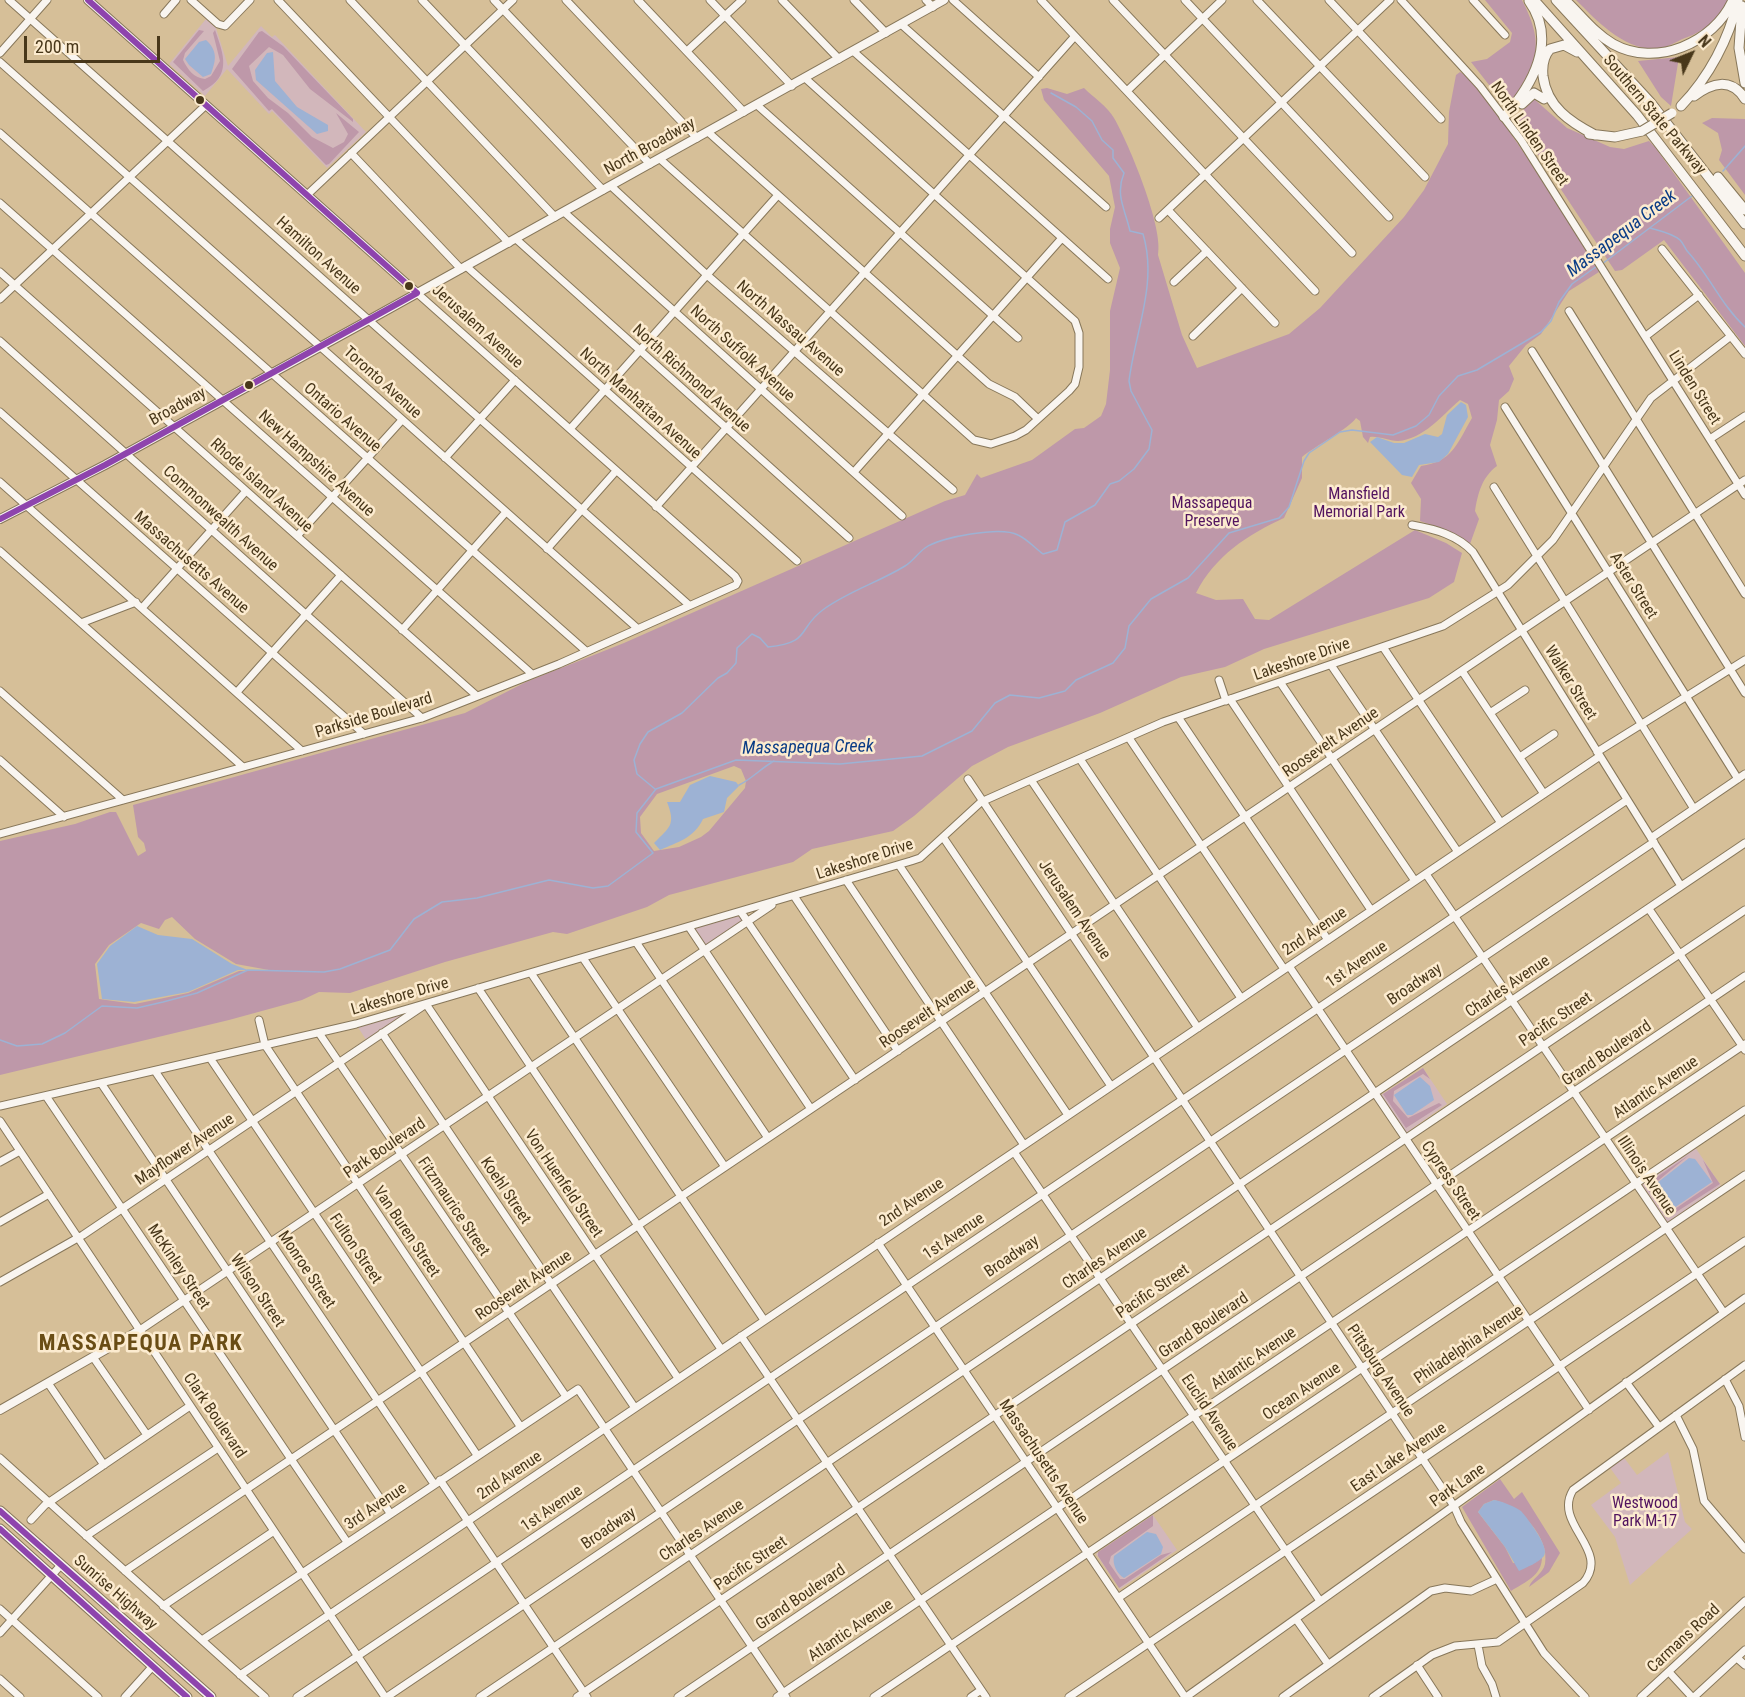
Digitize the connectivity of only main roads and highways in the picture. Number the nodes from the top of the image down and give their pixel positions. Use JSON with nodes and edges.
{"nodes":[{"id":1,"x":88,"y":0,"type":"edge"},
{"id":2,"x":944,"y":0,"type":"edge"},
{"id":3,"x":1529,"y":0,"type":"edge"},
{"id":4,"x":1534,"y":0,"type":"edge"},
{"id":5,"x":1556,"y":0,"type":"edge"},
{"id":6,"x":1565,"y":0,"type":"edge"},
{"id":7,"x":1733,"y":0,"type":"edge"},
{"id":8,"x":1741,"y":0,"type":"edge"},
{"id":9,"x":1537,"y":67,"type":"junction"},
{"id":10,"x":1745,"y":83,"type":"edge"},
{"id":11,"x":1544,"y":99,"type":"junction"},
{"id":12,"x":1623,"y":99,"type":"junction"},
{"id":13,"x":1745,"y":99,"type":"edge"},
{"id":14,"x":1681,"y":106,"type":"junction"},
{"id":15,"x":1675,"y":133,"type":"junction"},
{"id":16,"x":1595,"y":135,"type":"junction"},
{"id":17,"x":1745,"y":210,"type":"edge"},
{"id":18,"x":1745,"y":224,"type":"edge"},
{"id":19,"x":1745,"y":256,"type":"edge"},
{"id":20,"x":417,"y":293,"type":"junction"},
{"id":21,"x":369,"y":320,"type":"joint"},
{"id":22,"x":0,"y":519,"type":"edge"},
{"id":23,"x":140,"y":1330,"type":"road end"},
{"id":24,"x":0,"y":1410,"type":"edge"},
{"id":25,"x":0,"y":1511,"type":"edge"},
{"id":26,"x":1,"y":1532,"type":"edge"},
{"id":27,"x":187,"y":1697,"type":"edge"},
{"id":28,"x":211,"y":1697,"type":"edge"}],
"edges":[{"from":1,"to":20,"type":"main road","name":"Jerusalem Avenue"},
{"from":2,"to":20,"type":"main road","name":"North Broadway"},
{"from":3,"to":9,"type":"highway"},
{"from":4,"to":12,"type":"highway","name":"Southern State Parkway"},
{"from":5,"to":15,"type":"highway","name":"Southern State Parkway"},
{"from":6,"to":7,"type":"highway"},
{"from":8,"to":10,"type":"highway"},
{"from":8,"to":14,"type":"highway"},
{"from":9,"to":11,"type":"highway"},
{"from":9,"to":11,"type":"highway"},
{"from":11,"to":16,"type":"highway"},
{"from":12,"to":16,"type":"highway"},
{"from":12,"to":19,"type":"highway","name":"Southern State Parkway"},
{"from":13,"to":14,"type":"highway"},
{"from":14,"to":16,"type":"highway","bridge":true},
{"from":15,"to":17,"type":"highway"},
{"from":15,"to":18,"type":"highway","name":"Southern State Parkway"},
{"from":20,"to":21,"type":"main road","name":"North Broadway"},
{"from":21,"to":22,"type":"main road","name":"Broadway"},
{"from":23,"to":24,"type":"main road","name":"Park Boulevard"},
{"from":25,"to":28,"type":"highway","name":"Sunrise Highway"},
{"from":26,"to":27,"type":"highway","name":"Sunrise Highway"}]}
